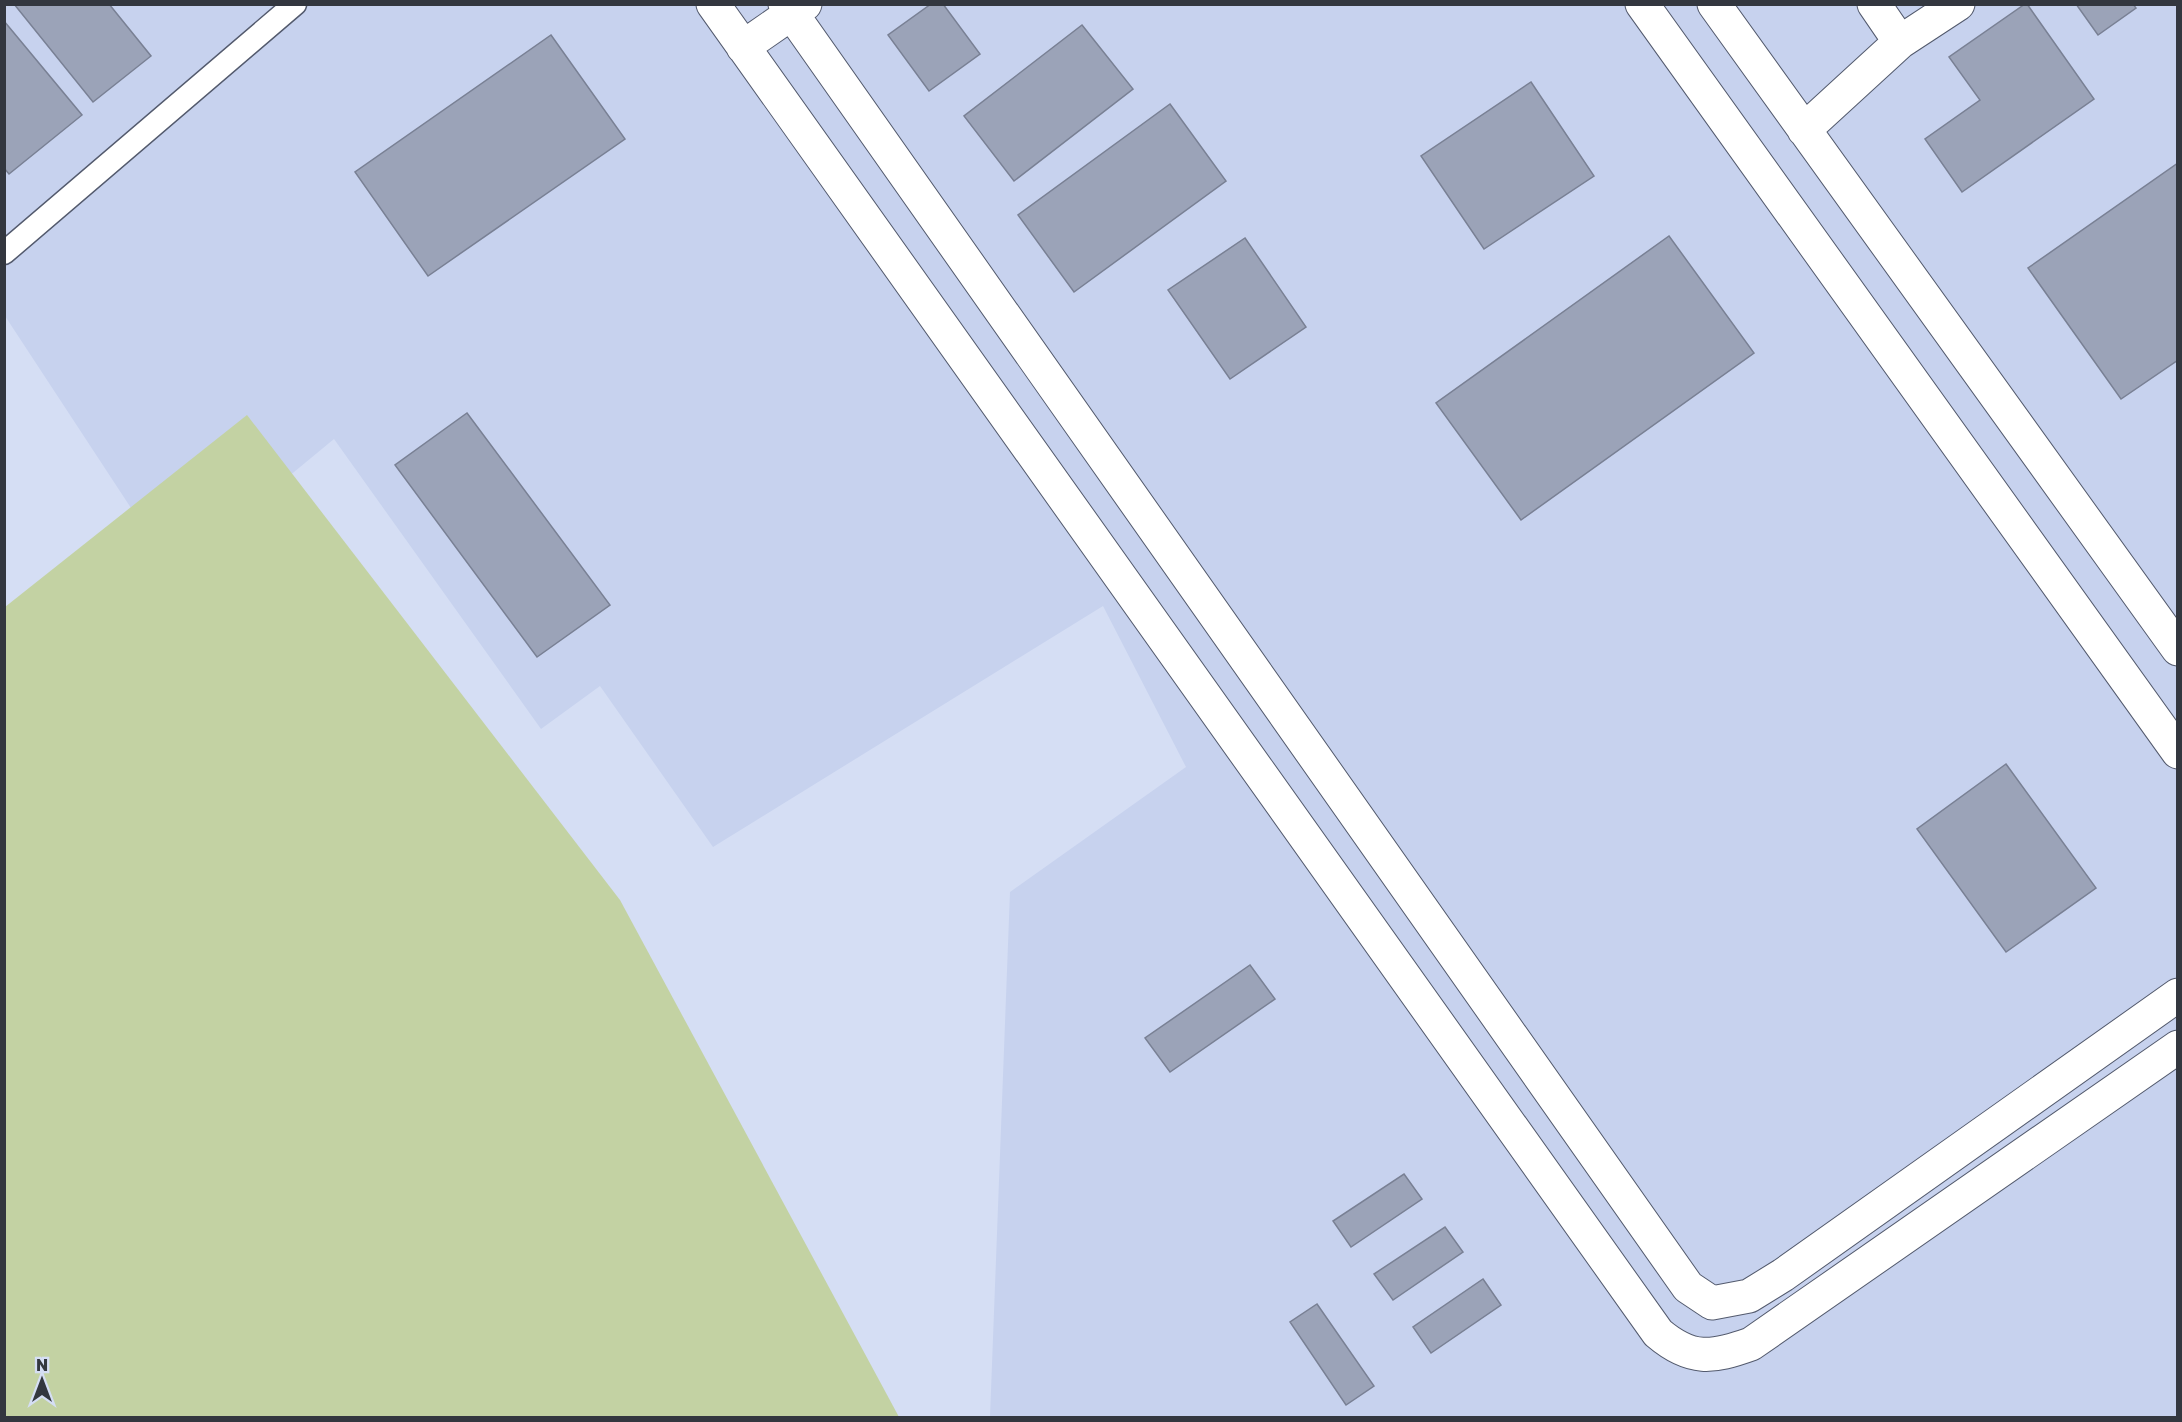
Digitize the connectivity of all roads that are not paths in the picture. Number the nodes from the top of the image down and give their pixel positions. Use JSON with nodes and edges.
{"nodes":[{"id":1,"x":295,"y":4,"type":"edge"},
{"id":2,"x":1642,"y":4,"type":"edge"},
{"id":3,"x":1714,"y":4,"type":"edge"},
{"id":4,"x":1874,"y":4,"type":"edge"},
{"id":5,"x":1959,"y":4,"type":"edge"},
{"id":6,"x":719,"y":6,"type":"edge"},
{"id":7,"x":794,"y":8,"type":"edge"},
{"id":8,"x":1900,"y":42,"type":"junction"},
{"id":9,"x":743,"y":47,"type":"junction"},
{"id":10,"x":1804,"y":130,"type":"junction"},
{"id":11,"x":4,"y":253,"type":"edge"},
{"id":12,"x":2178,"y":650,"type":"edge"},
{"id":13,"x":2178,"y":752,"type":"edge"},
{"id":14,"x":2178,"y":995,"type":"edge"},
{"id":15,"x":2178,"y":1047,"type":"edge"},
{"id":16,"x":1712,"y":1303,"type":"junction"},
{"id":17,"x":1699,"y":1355,"type":"junction"}],
"edges":[{"from":1,"to":11,"type":"lane"},
{"from":2,"to":13,"type":"street"},
{"from":3,"to":10,"type":"street"},
{"from":4,"to":8,"type":"street"},
{"from":5,"to":8,"type":"street"},
{"from":6,"to":9,"type":"street"},
{"from":7,"to":9,"type":"street"},
{"from":7,"to":16,"type":"street"},
{"from":8,"to":10,"type":"street"},
{"from":9,"to":17,"type":"street"},
{"from":10,"to":12,"type":"street"},
{"from":14,"to":16,"type":"street"},
{"from":15,"to":17,"type":"street"},
{"from":16,"to":17,"type":"street"}]}
